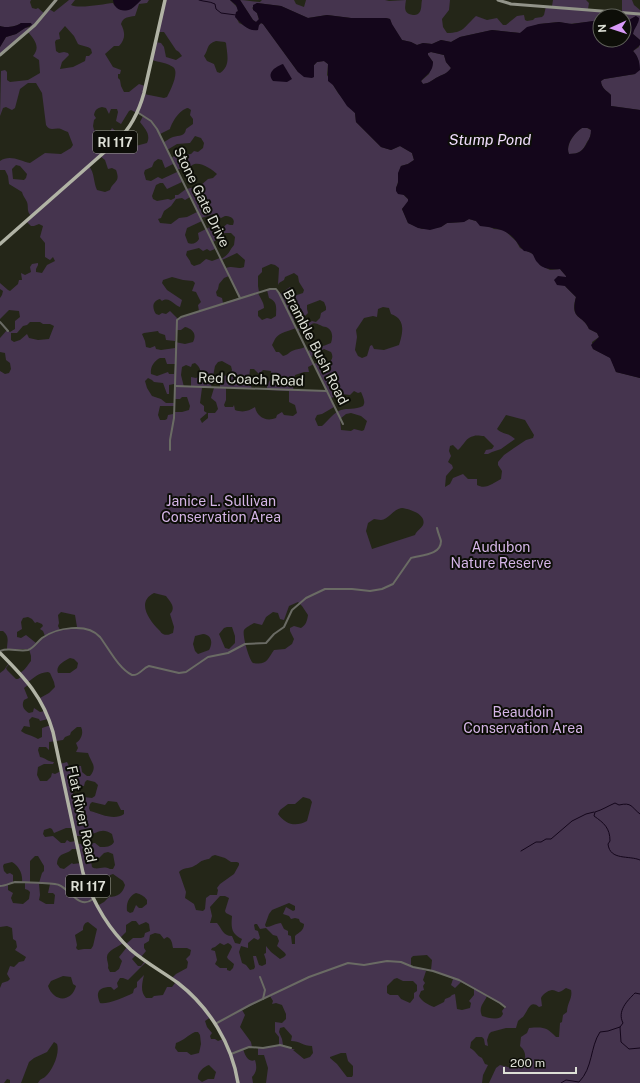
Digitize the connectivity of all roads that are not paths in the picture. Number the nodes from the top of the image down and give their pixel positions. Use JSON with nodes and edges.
{"nodes":[{"id":1,"x":56,"y":0,"type":"edge"},
{"id":2,"x":165,"y":0,"type":"edge"},
{"id":3,"x":498,"y":0,"type":"edge"},
{"id":4,"x":640,"y":14,"type":"edge"},
{"id":5,"x":0,"y":55,"type":"edge"},
{"id":6,"x":137,"y":112,"type":"junction"},
{"id":7,"x":0,"y":244,"type":"edge"},
{"id":8,"x":240,"y":298,"type":"junction"},
{"id":9,"x":0,"y":322,"type":"edge"},
{"id":10,"x":8,"y":331,"type":"dead end"},
{"id":11,"x":175,"y":386,"type":"junction"},
{"id":12,"x":327,"y":391,"type":"junction"},
{"id":13,"x":343,"y":424,"type":"dead end"},
{"id":14,"x":170,"y":450,"type":"dead end"},
{"id":15,"x":437,"y":528,"type":"dead end"},
{"id":16,"x":0,"y":652,"type":"edge"},
{"id":17,"x":0,"y":886,"type":"edge"},
{"id":18,"x":94,"y":899,"type":"junction"},
{"id":19,"x":260,"y":977,"type":"dead end"},
{"id":20,"x":264,"y":999,"type":"junction"},
{"id":21,"x":505,"y":1007,"type":"dead end"},
{"id":22,"x":215,"y":1024,"type":"junction"},
{"id":23,"x":291,"y":1048,"type":"dead end"},
{"id":24,"x":230,"y":1054,"type":"junction"},
{"id":25,"x":238,"y":1083,"type":"edge"}],
"edges":[{"from":1,"to":5,"type":"street"},
{"from":2,"to":6,"type":"main road","number":"RI 117"},
{"from":3,"to":4,"type":"street"},
{"from":6,"to":7,"type":"main road","number":"RI 117"},
{"from":6,"to":8,"type":"street","name":"Stone Gate Drive"},
{"from":8,"to":11,"type":"street","name":"Bramble Bush Road"},
{"from":8,"to":12,"type":"street","name":"Bramble Bush Road"},
{"from":9,"to":10,"type":"street"},
{"from":11,"to":12,"type":"street","name":"Red Coach Road"},
{"from":11,"to":14,"type":"street","name":"Bramble Bush Road"},
{"from":12,"to":13,"type":"street","name":"Bramble Bush Road"},
{"from":15,"to":16,"type":"street"},
{"from":16,"to":18,"type":"main road","name":"Flat River Road","number":"RI 117"},
{"from":17,"to":18,"type":"street"},
{"from":18,"to":22,"type":"main road","name":"Flat River Road","number":"RI 117"},
{"from":19,"to":20,"type":"street"},
{"from":20,"to":21,"type":"street"},
{"from":20,"to":22,"type":"street"},
{"from":22,"to":24,"type":"main road","name":"Flat River Road","number":"RI 117"},
{"from":23,"to":24,"type":"street"},
{"from":24,"to":25,"type":"main road","name":"Flat River Road","number":"RI 117"}]}
